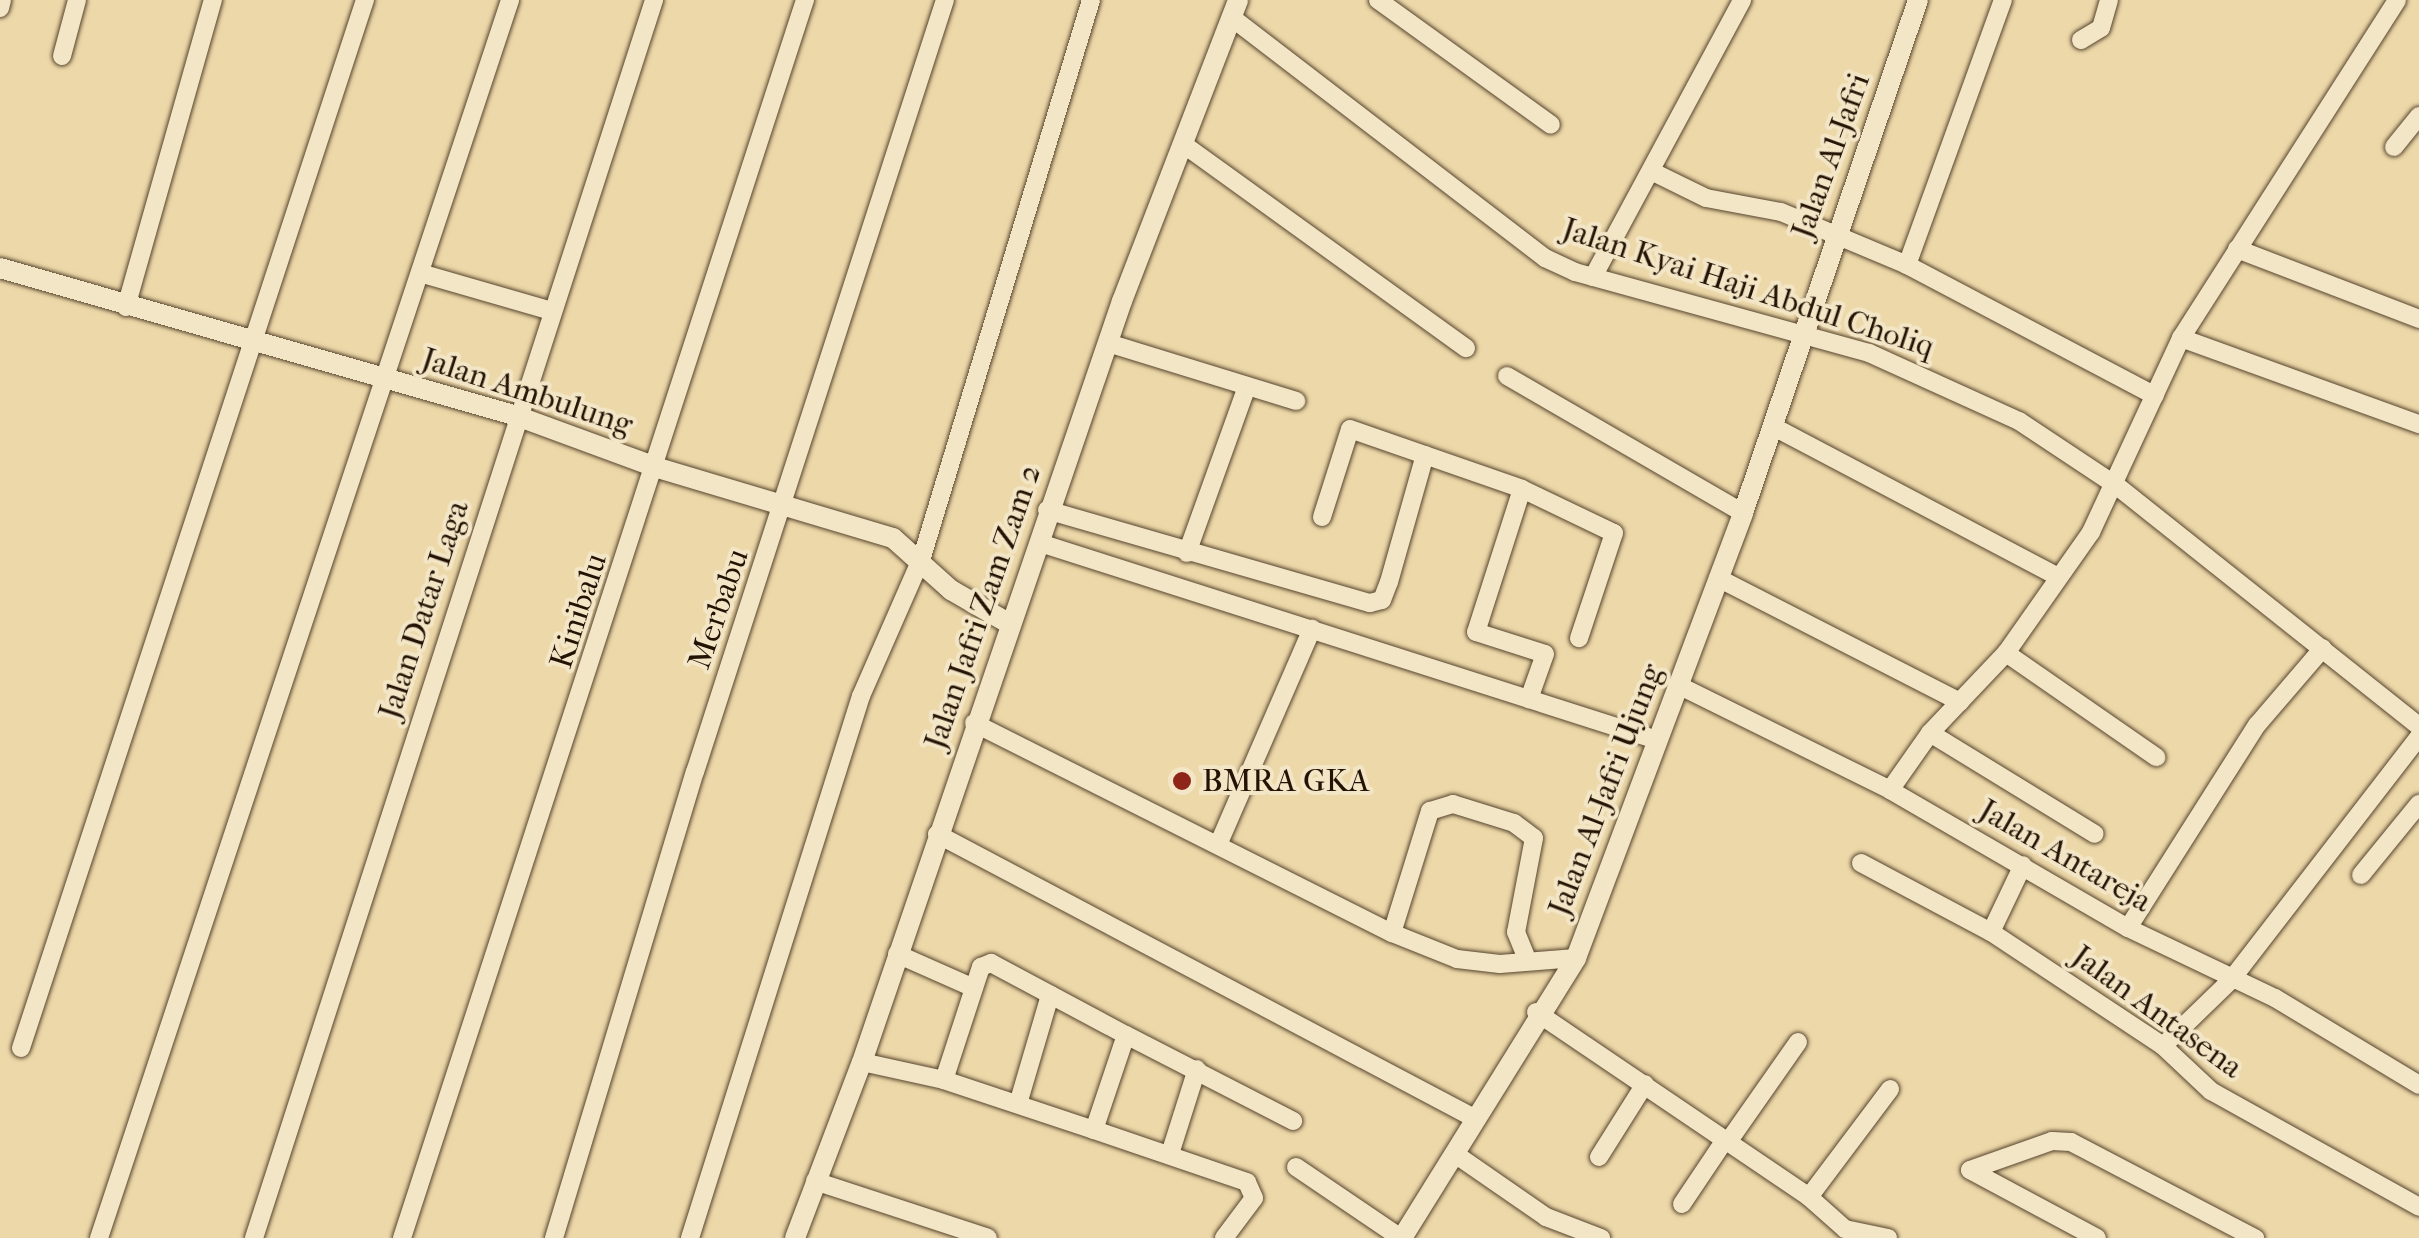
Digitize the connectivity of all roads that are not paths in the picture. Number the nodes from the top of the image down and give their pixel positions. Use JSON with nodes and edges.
{"nodes":[{"id":1,"x":2,"y":0,"type":"edge"},
{"id":2,"x":76,"y":0,"type":"edge"},
{"id":3,"x":213,"y":0,"type":"edge"},
{"id":4,"x":365,"y":0,"type":"edge"},
{"id":5,"x":510,"y":0,"type":"edge"},
{"id":6,"x":654,"y":0,"type":"edge"},
{"id":7,"x":805,"y":0,"type":"edge"},
{"id":8,"x":945,"y":0,"type":"edge"},
{"id":9,"x":1091,"y":0,"type":"edge"},
{"id":10,"x":1742,"y":0,"type":"edge"},
{"id":11,"x":1918,"y":0,"type":"edge"},
{"id":12,"x":2003,"y":0,"type":"edge"},
{"id":13,"x":2109,"y":0,"type":"edge"},
{"id":14,"x":2397,"y":0,"type":"edge"},
{"id":15,"x":1383,"y":1,"type":"edge"},
{"id":16,"x":0,"y":8,"type":"edge"},
{"id":17,"x":1234,"y":9,"type":"edge"},
{"id":18,"x":2081,"y":40,"type":"dead end"},
{"id":19,"x":62,"y":56,"type":"dead end"},
{"id":20,"x":2419,"y":116,"type":"edge"},
{"id":21,"x":1551,"y":125,"type":"dead end"},
{"id":22,"x":1182,"y":144,"type":"junction"},
{"id":23,"x":2394,"y":147,"type":"dead end"},
{"id":24,"x":1651,"y":170,"type":"junction"},
{"id":25,"x":1834,"y":234,"type":"junction"},
{"id":26,"x":2238,"y":249,"type":"junction"},
{"id":27,"x":1908,"y":265,"type":"junction"},
{"id":28,"x":0,"y":268,"type":"edge"},
{"id":29,"x":420,"y":272,"type":"junction"},
{"id":30,"x":1593,"y":277,"type":"junction"},
{"id":31,"x":126,"y":307,"type":"junction"},
{"id":32,"x":552,"y":311,"type":"junction"},
{"id":33,"x":2419,"y":318,"type":"edge"},
{"id":34,"x":1803,"y":332,"type":"junction"},
{"id":35,"x":255,"y":337,"type":"junction"},
{"id":36,"x":2180,"y":338,"type":"junction"},
{"id":37,"x":1108,"y":344,"type":"junction"},
{"id":38,"x":1466,"y":348,"type":"dead end"},
{"id":39,"x":1507,"y":376,"type":"dead end"},
{"id":40,"x":386,"y":377,"type":"junction"},
{"id":41,"x":1247,"y":386,"type":"junction"},
{"id":42,"x":2155,"y":396,"type":"junction"},
{"id":43,"x":1296,"y":401,"type":"dead end"},
{"id":44,"x":517,"y":416,"type":"junction"},
{"id":45,"x":2419,"y":424,"type":"edge"},
{"id":46,"x":1772,"y":426,"type":"junction"},
{"id":47,"x":1425,"y":455,"type":"junction"},
{"id":48,"x":658,"y":468,"type":"junction"},
{"id":49,"x":2117,"y":486,"type":"junction"},
{"id":50,"x":1522,"y":489,"type":"junction"},
{"id":51,"x":786,"y":504,"type":"junction"},
{"id":52,"x":1047,"y":510,"type":"junction"},
{"id":53,"x":1743,"y":513,"type":"junction"},
{"id":54,"x":1322,"y":518,"type":"dead end"},
{"id":55,"x":1040,"y":543,"type":"junction"},
{"id":56,"x":1187,"y":553,"type":"junction"},
{"id":57,"x":922,"y":557,"type":"junction"},
{"id":58,"x":2058,"y":577,"type":"junction"},
{"id":59,"x":1718,"y":578,"type":"junction"},
{"id":60,"x":1010,"y":624,"type":"junction"},
{"id":61,"x":1312,"y":630,"type":"junction"},
{"id":62,"x":1579,"y":638,"type":"dead end"},
{"id":63,"x":2323,"y":648,"type":"junction"},
{"id":64,"x":2006,"y":653,"type":"junction"},
{"id":65,"x":1678,"y":685,"type":"junction"},
{"id":66,"x":1529,"y":699,"type":"junction"},
{"id":67,"x":1960,"y":702,"type":"junction"},
{"id":68,"x":974,"y":722,"type":"junction"},
{"id":69,"x":2419,"y":726,"type":"edge"},
{"id":70,"x":1930,"y":733,"type":"junction"},
{"id":71,"x":2419,"y":737,"type":"edge"},
{"id":72,"x":1657,"y":740,"type":"junction"},
{"id":73,"x":2156,"y":756,"type":"dead end"},
{"id":74,"x":1890,"y":790,"type":"junction"},
{"id":75,"x":2419,"y":804,"type":"edge"},
{"id":76,"x":937,"y":834,"type":"junction"},
{"id":77,"x":2096,"y":834,"type":"dead end"},
{"id":78,"x":1218,"y":845,"type":"junction"},
{"id":79,"x":1860,"y":863,"type":"dead end"},
{"id":80,"x":2023,"y":865,"type":"junction"},
{"id":81,"x":2361,"y":875,"type":"dead end"},
{"id":82,"x":2128,"y":928,"type":"junction"},
{"id":83,"x":1991,"y":932,"type":"junction"},
{"id":84,"x":1392,"y":933,"type":"junction"},
{"id":85,"x":897,"y":954,"type":"junction"},
{"id":86,"x":1576,"y":958,"type":"junction"},
{"id":87,"x":1528,"y":961,"type":"junction"},
{"id":88,"x":2231,"y":980,"type":"junction"},
{"id":89,"x":974,"y":988,"type":"junction"},
{"id":90,"x":1050,"y":996,"type":"junction"},
{"id":91,"x":1536,"y":1012,"type":"junction"},
{"id":92,"x":1126,"y":1035,"type":"junction"},
{"id":93,"x":1798,"y":1042,"type":"dead end"},
{"id":94,"x":2162,"y":1046,"type":"junction"},
{"id":95,"x":20,"y":1048,"type":"dead end"},
{"id":96,"x":862,"y":1062,"type":"junction"},
{"id":97,"x":1198,"y":1069,"type":"junction"},
{"id":98,"x":944,"y":1080,"type":"junction"},
{"id":99,"x":1646,"y":1084,"type":"junction"},
{"id":100,"x":2419,"y":1085,"type":"edge"},
{"id":101,"x":1890,"y":1089,"type":"dead end"},
{"id":102,"x":1018,"y":1104,"type":"junction"},
{"id":103,"x":1474,"y":1118,"type":"junction"},
{"id":104,"x":1294,"y":1121,"type":"dead end"},
{"id":105,"x":1094,"y":1130,"type":"junction"},
{"id":106,"x":1727,"y":1141,"type":"junction"},
{"id":107,"x":1170,"y":1154,"type":"junction"},
{"id":108,"x":1455,"y":1154,"type":"junction"},
{"id":109,"x":1598,"y":1157,"type":"dead end"},
{"id":110,"x":1296,"y":1167,"type":"dead end"},
{"id":111,"x":816,"y":1181,"type":"junction"},
{"id":112,"x":1809,"y":1197,"type":"junction"},
{"id":113,"x":1682,"y":1204,"type":"dead end"},
{"id":114,"x":2419,"y":1207,"type":"edge"},
{"id":115,"x":1546,"y":1217,"type":"junction"},
{"id":116,"x":1843,"y":1234,"type":"edge"},
{"id":117,"x":1882,"y":1234,"type":"edge"},
{"id":118,"x":98,"y":1238,"type":"edge"},
{"id":119,"x":254,"y":1238,"type":"edge"},
{"id":120,"x":402,"y":1238,"type":"edge"},
{"id":121,"x":554,"y":1238,"type":"edge"},
{"id":122,"x":690,"y":1238,"type":"edge"},
{"id":123,"x":794,"y":1238,"type":"edge"},
{"id":124,"x":988,"y":1238,"type":"edge"},
{"id":125,"x":1224,"y":1238,"type":"edge"},
{"id":126,"x":1401,"y":1238,"type":"edge"},
{"id":127,"x":1579,"y":1238,"type":"edge"},
{"id":128,"x":1601,"y":1238,"type":"edge"},
{"id":129,"x":2097,"y":1238,"type":"edge"},
{"id":130,"x":2256,"y":1238,"type":"edge"}],
"edges":[{"from":1,"to":16,"type":"street"},
{"from":2,"to":19,"type":"street"},
{"from":3,"to":31,"type":"street"},
{"from":4,"to":35,"type":"street"},
{"from":5,"to":29,"type":"street"},
{"from":6,"to":32,"type":"street","name":"Jalan Datar Laga"},
{"from":7,"to":48,"type":"street","name":"Kinibalu"},
{"from":8,"to":51,"type":"street","name":"Merbabu"},
{"from":9,"to":57,"type":"street"},
{"from":10,"to":24,"type":"street"},
{"from":11,"to":25,"type":"street","name":"Jalan Al-Jafri"},
{"from":12,"to":27,"type":"street"},
{"from":13,"to":18,"type":"street"},
{"from":14,"to":26,"type":"street"},
{"from":15,"to":21,"type":"street"},
{"from":17,"to":22,"type":"street","name":"Jalan Jafri Zam Zam 2"},
{"from":17,"to":30,"type":"street","name":"Jalan Kyai Haji Abdul Choliq"},
{"from":20,"to":23,"type":"street"},
{"from":22,"to":37,"type":"street","name":"Jalan Jafri Zam Zam 2"},
{"from":22,"to":38,"type":"street"},
{"from":24,"to":25,"type":"street"},
{"from":24,"to":30,"type":"street"},
{"from":25,"to":27,"type":"street"},
{"from":25,"to":34,"type":"street","name":"Jalan Al-Jafri"},
{"from":26,"to":33,"type":"street"},
{"from":26,"to":36,"type":"street"},
{"from":27,"to":42,"type":"street"},
{"from":28,"to":31,"type":"street","name":"Jalan Ambulung"},
{"from":29,"to":32,"type":"street"},
{"from":29,"to":40,"type":"street"},
{"from":30,"to":34,"type":"street","name":"Jalan Kyai Haji Abdul Choliq"},
{"from":31,"to":35,"type":"street","name":"Jalan Ambulung"},
{"from":32,"to":44,"type":"street","name":"Jalan Datar Laga"},
{"from":34,"to":46,"type":"street","name":"Jalan Al-Jafri Ujung"},
{"from":34,"to":49,"type":"street","name":"Jalan Kyai Haji Abdul Choliq"},
{"from":35,"to":40,"type":"street","name":"Jalan Ambulung"},
{"from":35,"to":95,"type":"street"},
{"from":36,"to":42,"type":"street"},
{"from":36,"to":45,"type":"street"},
{"from":37,"to":41,"type":"street"},
{"from":37,"to":52,"type":"street","name":"Jalan Jafri Zam Zam 2"},
{"from":39,"to":53,"type":"street"},
{"from":40,"to":44,"type":"street","name":"Jalan Ambulung"},
{"from":40,"to":118,"type":"street"},
{"from":41,"to":43,"type":"street"},
{"from":41,"to":56,"type":"street"},
{"from":42,"to":49,"type":"street"},
{"from":44,"to":48,"type":"street","name":"Jalan Ambulung"},
{"from":44,"to":119,"type":"street","name":"Jalan Datar Laga"},
{"from":46,"to":53,"type":"street","name":"Jalan Al-Jafri Ujung"},
{"from":46,"to":58,"type":"street"},
{"from":47,"to":50,"type":"street"},
{"from":47,"to":54,"type":"street"},
{"from":47,"to":56,"type":"street"},
{"from":48,"to":51,"type":"street","name":"Jalan Ambulung"},
{"from":48,"to":120,"type":"street","name":"Kinibalu"},
{"from":49,"to":58,"type":"street"},
{"from":49,"to":63,"type":"street","name":"Jalan Kyai Haji Abdul Choliq"},
{"from":50,"to":62,"type":"street"},
{"from":50,"to":66,"type":"street"},
{"from":51,"to":57,"type":"street","name":"Jalan Ambulung"},
{"from":51,"to":121,"type":"street","name":"Merbabu"},
{"from":52,"to":55,"type":"street","name":"Jalan Jafri Zam Zam 2"},
{"from":52,"to":56,"type":"street"},
{"from":53,"to":59,"type":"street","name":"Jalan Al-Jafri Ujung"},
{"from":55,"to":60,"type":"street","name":"Jalan Jafri Zam Zam 2"},
{"from":55,"to":61,"type":"street"},
{"from":57,"to":60,"type":"street","name":"Jalan Ambulung"},
{"from":57,"to":122,"type":"street"},
{"from":58,"to":64,"type":"street"},
{"from":59,"to":65,"type":"street","name":"Jalan Al-Jafri Ujung"},
{"from":59,"to":67,"type":"street"},
{"from":60,"to":68,"type":"street","name":"Jalan Jafri Zam Zam 2"},
{"from":61,"to":66,"type":"street"},
{"from":61,"to":78,"type":"street"},
{"from":63,"to":69,"type":"street","name":"Jalan Kyai Haji Abdul Choliq"},
{"from":63,"to":82,"type":"street"},
{"from":64,"to":67,"type":"street"},
{"from":64,"to":73,"type":"street"},
{"from":65,"to":72,"type":"street","name":"Jalan Al-Jafri Ujung"},
{"from":65,"to":74,"type":"street","name":"Jalan Antareja"},
{"from":66,"to":72,"type":"street"},
{"from":67,"to":70,"type":"street"},
{"from":68,"to":76,"type":"street","name":"Jalan Jafri Zam Zam 2"},
{"from":68,"to":78,"type":"street"},
{"from":70,"to":74,"type":"street"},
{"from":70,"to":77,"type":"street"},
{"from":71,"to":88,"type":"street"},
{"from":72,"to":86,"type":"street","name":"Jalan Al-Jafri Ujung"},
{"from":74,"to":80,"type":"street","name":"Jalan Antareja"},
{"from":75,"to":81,"type":"street"},
{"from":76,"to":85,"type":"street","name":"Jalan Jafri Zam Zam 2"},
{"from":76,"to":103,"type":"street"},
{"from":78,"to":84,"type":"street"},
{"from":79,"to":83,"type":"street","name":"Jalan Antasena"},
{"from":80,"to":82,"type":"street","name":"Jalan Antareja"},
{"from":80,"to":83,"type":"street"},
{"from":82,"to":88,"type":"street","name":"Jalan Antareja"},
{"from":83,"to":94,"type":"street","name":"Jalan Antasena"},
{"from":84,"to":87,"type":"street"},
{"from":84,"to":87,"type":"street"},
{"from":85,"to":89,"type":"street"},
{"from":85,"to":96,"type":"street","name":"Jalan Jafri Zam Zam 2"},
{"from":86,"to":87,"type":"street"},
{"from":86,"to":91,"type":"street","name":"Jalan Al-Jafri Ujung"},
{"from":88,"to":94,"type":"street"},
{"from":88,"to":100,"type":"street","name":"Jalan Antareja"},
{"from":89,"to":90,"type":"street"},
{"from":89,"to":98,"type":"street"},
{"from":90,"to":92,"type":"street"},
{"from":90,"to":102,"type":"street"},
{"from":91,"to":99,"type":"street"},
{"from":91,"to":103,"type":"street","name":"Jalan Al-Jafri Ujung"},
{"from":92,"to":97,"type":"street"},
{"from":92,"to":105,"type":"street"},
{"from":93,"to":106,"type":"street"},
{"from":94,"to":114,"type":"street","name":"Jalan Antasena"},
{"from":96,"to":98,"type":"street"},
{"from":96,"to":111,"type":"street","name":"Jalan Jafri Zam Zam 2"},
{"from":97,"to":104,"type":"street"},
{"from":97,"to":107,"type":"street"},
{"from":98,"to":102,"type":"street"},
{"from":99,"to":106,"type":"street"},
{"from":99,"to":109,"type":"street"},
{"from":101,"to":112,"type":"street"},
{"from":102,"to":105,"type":"street"},
{"from":103,"to":108,"type":"street","name":"Jalan Al-Jafri Ujung"},
{"from":105,"to":107,"type":"street"},
{"from":106,"to":112,"type":"street"},
{"from":106,"to":113,"type":"street"},
{"from":107,"to":125,"type":"street"},
{"from":108,"to":115,"type":"street"},
{"from":108,"to":126,"type":"street","name":"Jalan Al-Jafri Ujung"},
{"from":110,"to":126,"type":"street"},
{"from":111,"to":123,"type":"street","name":"Jalan Jafri Zam Zam 2"},
{"from":111,"to":124,"type":"street"},
{"from":112,"to":116,"type":"street"},
{"from":115,"to":127,"type":"street"},
{"from":115,"to":128,"type":"street"},
{"from":116,"to":117,"type":"street"},
{"from":129,"to":130,"type":"street"}]}
